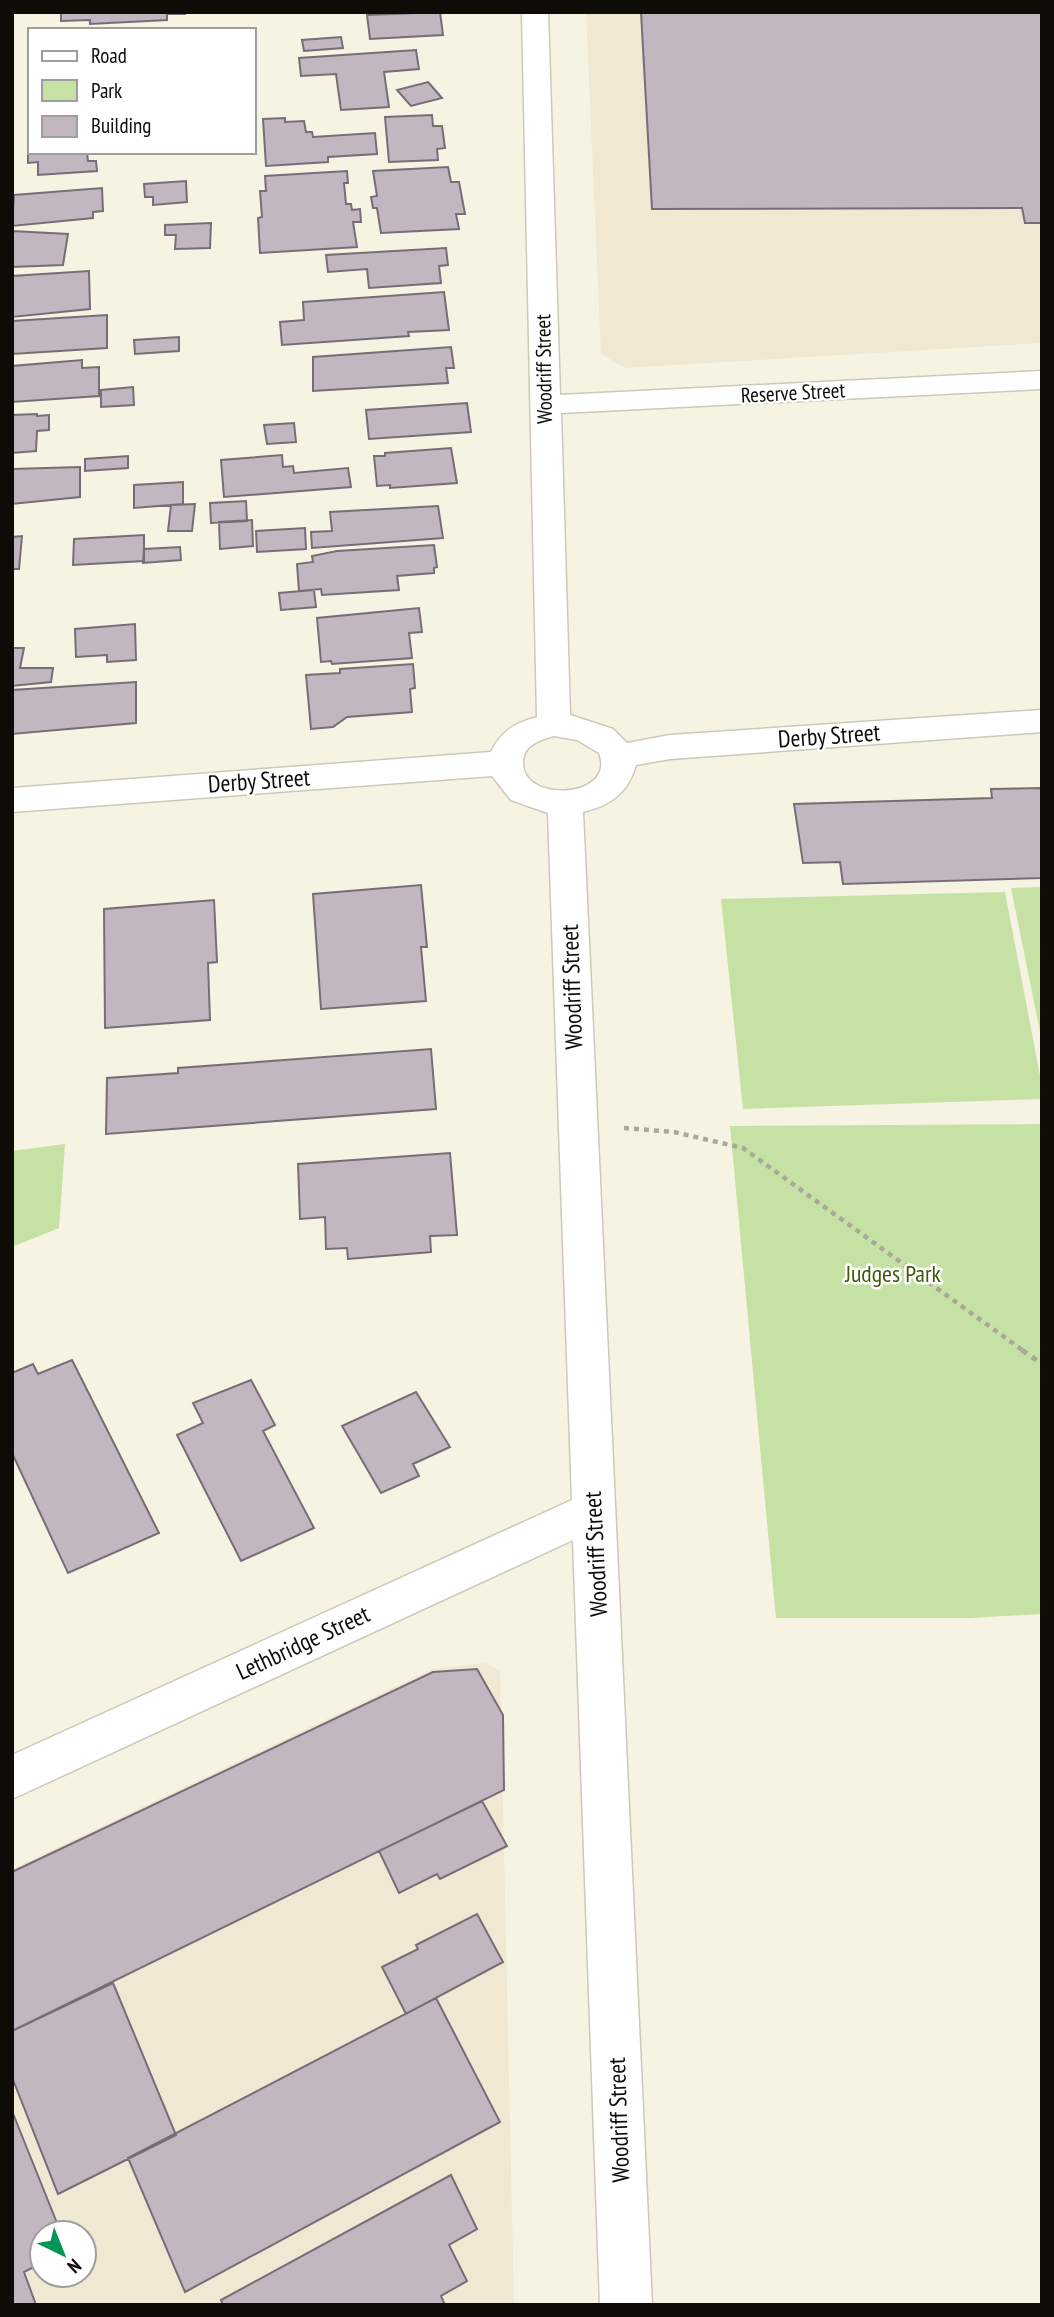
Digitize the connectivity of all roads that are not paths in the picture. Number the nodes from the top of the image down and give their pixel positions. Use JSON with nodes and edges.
{"nodes":[{"id":1,"x":536,"y":12,"type":"edge"},
{"id":2,"x":1042,"y":380,"type":"edge"},
{"id":3,"x":545,"y":405,"type":"junction"},
{"id":4,"x":1042,"y":721,"type":"edge"},
{"id":5,"x":554,"y":725,"type":"junction"},
{"id":6,"x":617,"y":757,"type":"junction"},
{"id":7,"x":505,"y":763,"type":"junction"},
{"id":8,"x":12,"y":800,"type":"edge"},
{"id":9,"x":565,"y":803,"type":"junction"},
{"id":10,"x":594,"y":1510,"type":"junction"},
{"id":11,"x":12,"y":1777,"type":"edge"},
{"id":12,"x":626,"y":2305,"type":"edge"}],
"edges":[{"from":1,"to":3,"type":"street","name":"Woodriff Street"},
{"from":2,"to":3,"type":"street","name":"Reserve Street"},
{"from":3,"to":5,"type":"street","name":"Woodriff Street"},
{"from":4,"to":6,"type":"street","name":"Derby Street"},
{"from":5,"to":6,"type":"street"},
{"from":5,"to":7,"type":"street"},
{"from":6,"to":9,"type":"street"},
{"from":7,"to":8,"type":"street","name":"Derby Street"},
{"from":7,"to":9,"type":"street"},
{"from":9,"to":10,"type":"street","name":"Woodriff Street"},
{"from":10,"to":11,"type":"street","name":"Lethbridge Street"},
{"from":10,"to":12,"type":"street","name":"Woodriff Street"}]}
